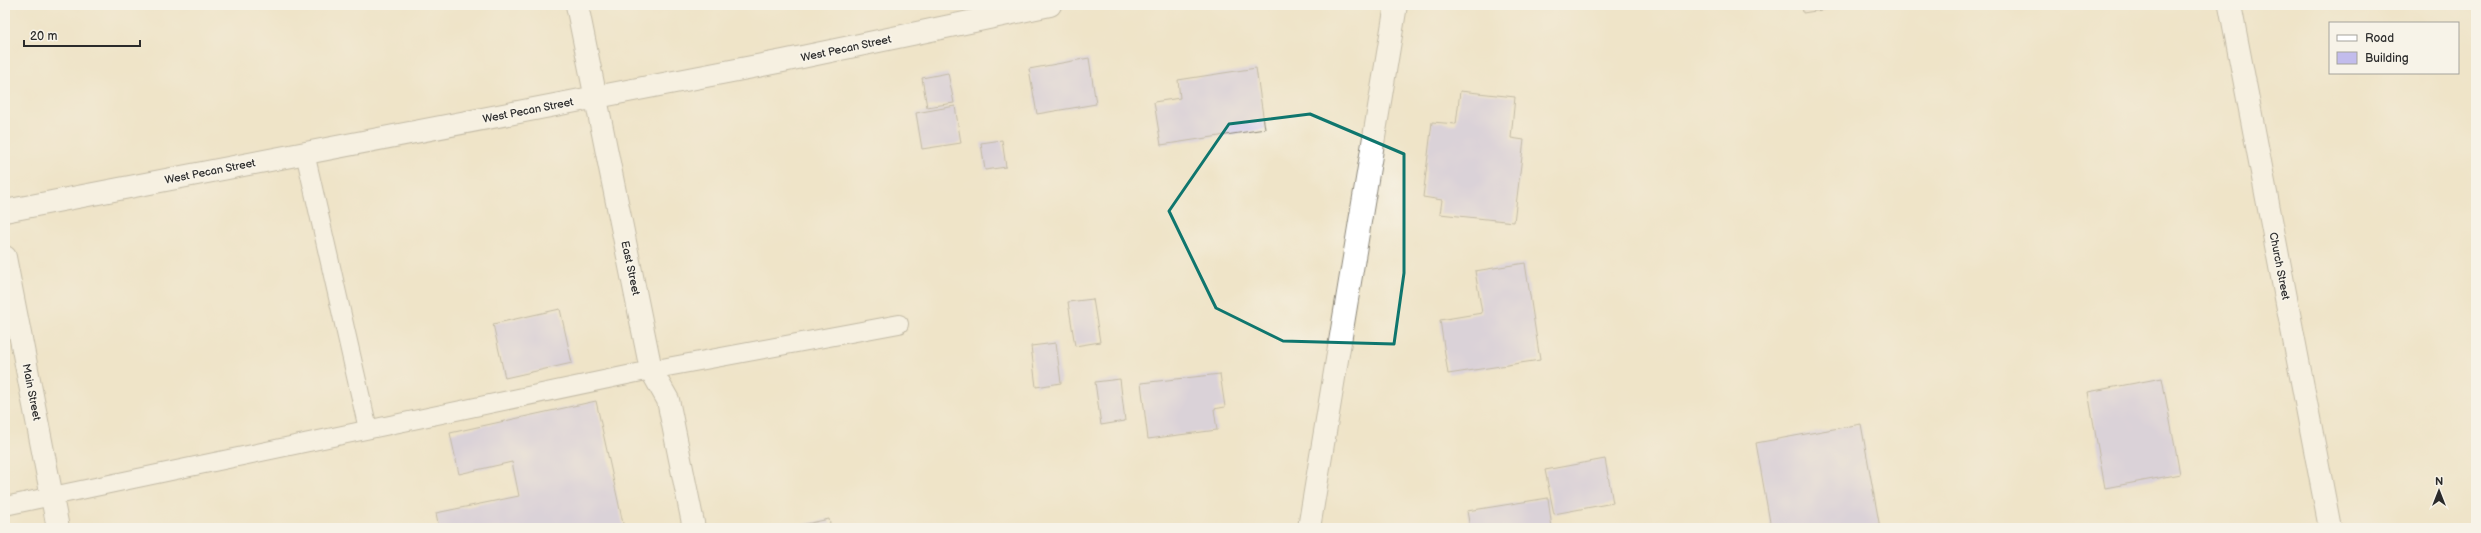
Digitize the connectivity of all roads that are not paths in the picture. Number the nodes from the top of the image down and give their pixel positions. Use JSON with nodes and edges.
{"nodes":[{"id":1,"x":577,"y":5,"type":"edge"},
{"id":2,"x":1050,"y":5,"type":"edge"},
{"id":3,"x":1396,"y":5,"type":"edge"},
{"id":4,"x":2230,"y":5,"type":"edge"},
{"id":5,"x":596,"y":97,"type":"junction"},
{"id":6,"x":305,"y":153,"type":"junction"},
{"id":7,"x":5,"y":211,"type":"edge"},
{"id":8,"x":5,"y":257,"type":"edge"},
{"id":9,"x":899,"y":324,"type":"dead end"},
{"id":10,"x":651,"y":370,"type":"junction"},
{"id":11,"x":368,"y":428,"type":"junction"},
{"id":12,"x":52,"y":497,"type":"junction"},
{"id":13,"x":5,"y":506,"type":"edge"},
{"id":14,"x":58,"y":528,"type":"edge"},
{"id":15,"x":694,"y":528,"type":"edge"},
{"id":16,"x":1309,"y":528,"type":"edge"},
{"id":17,"x":2330,"y":528,"type":"edge"}],
"edges":[{"from":1,"to":5,"type":"street","name":"East Street"},
{"from":2,"to":5,"type":"street","name":"West Pecan Street"},
{"from":3,"to":16,"type":"street"},
{"from":4,"to":17,"type":"street","name":"Church Street"},
{"from":5,"to":6,"type":"street","name":"West Pecan Street"},
{"from":5,"to":10,"type":"street","name":"East Street"},
{"from":6,"to":7,"type":"street","name":"West Pecan Street"},
{"from":6,"to":11,"type":"lane"},
{"from":8,"to":12,"type":"street","name":"Main Street"},
{"from":9,"to":10,"type":"lane"},
{"from":10,"to":11,"type":"lane"},
{"from":10,"to":15,"type":"street","name":"East Street"},
{"from":11,"to":12,"type":"lane"},
{"from":12,"to":13,"type":"lane"},
{"from":12,"to":14,"type":"street","name":"Main Street"}]}
